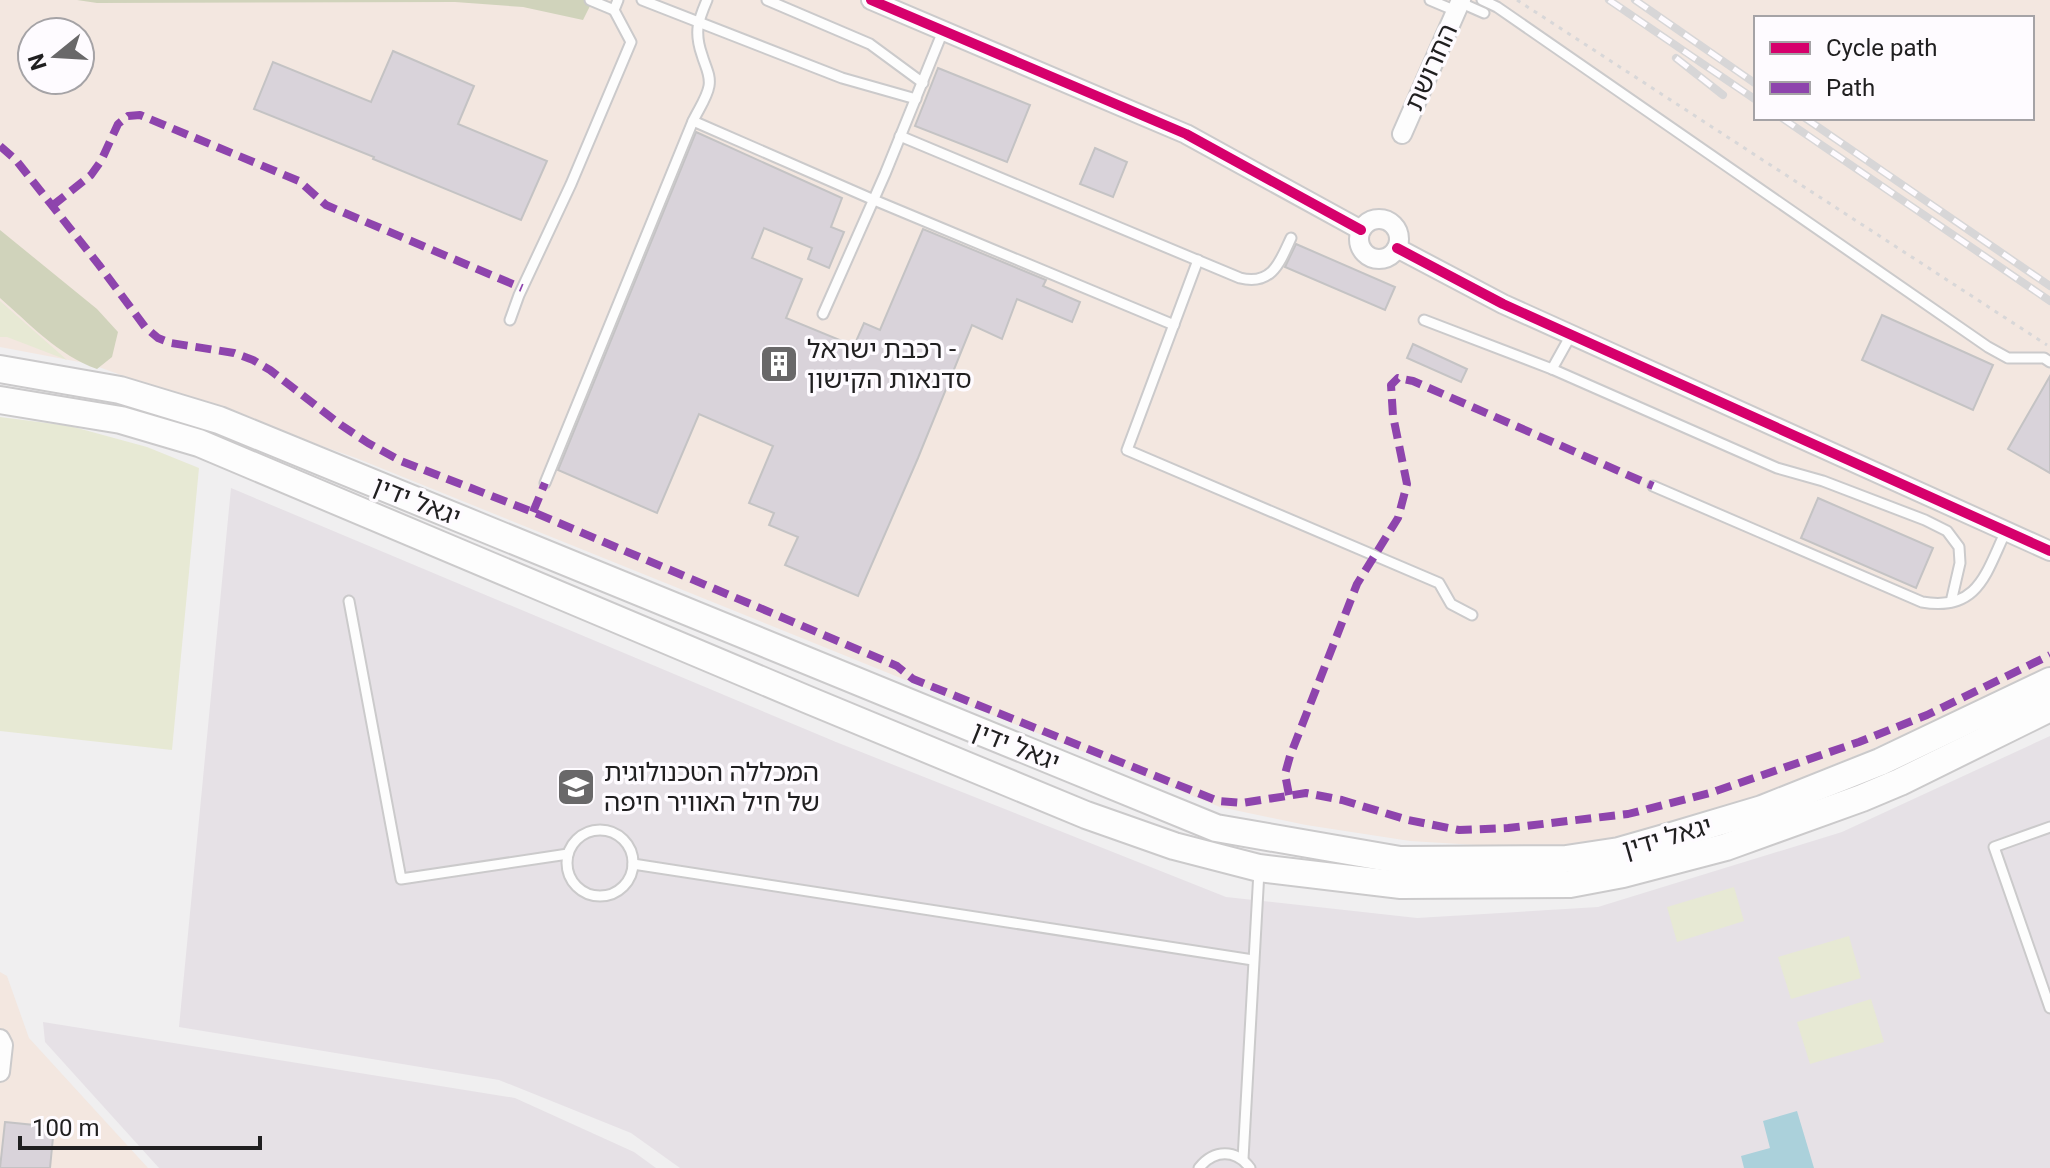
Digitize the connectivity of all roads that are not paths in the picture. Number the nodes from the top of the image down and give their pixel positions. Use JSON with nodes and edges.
{"nodes":[{"id":1,"x":590,"y":0,"type":"edge"},
{"id":2,"x":642,"y":0,"type":"edge"},
{"id":3,"x":707,"y":0,"type":"edge"},
{"id":4,"x":767,"y":0,"type":"edge"},
{"id":5,"x":871,"y":0,"type":"edge"},
{"id":6,"x":1430,"y":0,"type":"edge"},
{"id":7,"x":1482,"y":0,"type":"edge"},
{"id":8,"x":1461,"y":3,"type":"edge"},
{"id":9,"x":616,"y":5,"type":"edge"},
{"id":10,"x":1484,"y":13,"type":"dead end"},
{"id":11,"x":698,"y":22,"type":"junction"},
{"id":12,"x":943,"y":31,"type":"junction"},
{"id":13,"x":923,"y":83,"type":"junction"},
{"id":14,"x":916,"y":99,"type":"junction"},
{"id":15,"x":693,"y":121,"type":"junction"},
{"id":16,"x":1402,"y":134,"type":"dead end"},
{"id":17,"x":900,"y":136,"type":"junction"},
{"id":18,"x":874,"y":200,"type":"junction"},
{"id":19,"x":1361,"y":230,"type":"junction"},
{"id":20,"x":1291,"y":238,"type":"dead end"},
{"id":21,"x":1397,"y":248,"type":"junction"},
{"id":22,"x":1198,"y":260,"type":"junction"},
{"id":23,"x":823,"y":314,"type":"dead end"},
{"id":24,"x":510,"y":320,"type":"dead end"},
{"id":25,"x":1424,"y":320,"type":"dead end"},
{"id":26,"x":1174,"y":325,"type":"junction"},
{"id":27,"x":1571,"y":335,"type":"junction"},
{"id":28,"x":2050,"y":362,"type":"edge"},
{"id":29,"x":0,"y":369,"type":"edge"},
{"id":30,"x":1552,"y":369,"type":"junction"},
{"id":31,"x":0,"y":400,"type":"edge"},
{"id":32,"x":545,"y":483,"type":"dead end"},
{"id":33,"x":1653,"y":486,"type":"dead end"},
{"id":34,"x":2006,"y":531,"type":"junction"},
{"id":35,"x":2050,"y":551,"type":"edge"},
{"id":36,"x":349,"y":601,"type":"dead end"},
{"id":37,"x":1951,"y":602,"type":"junction"},
{"id":38,"x":1472,"y":615,"type":"dead end"},
{"id":39,"x":2050,"y":681,"type":"edge"},
{"id":40,"x":2050,"y":708,"type":"edge"},
{"id":41,"x":2050,"y":827,"type":"edge"},
{"id":42,"x":568,"y":854,"type":"junction"},
{"id":43,"x":633,"y":864,"type":"junction"},
{"id":44,"x":1259,"y":868,"type":"junction"},
{"id":45,"x":1253,"y":960,"type":"junction"},
{"id":46,"x":2050,"y":1008,"type":"edge"},
{"id":47,"x":0,"y":1039,"type":"edge"},
{"id":48,"x":0,"y":1072,"type":"edge"},
{"id":49,"x":1243,"y":1159,"type":"junction"},
{"id":50,"x":1199,"y":1168,"type":"edge"},
{"id":51,"x":1250,"y":1168,"type":"edge"}],
"edges":[{"from":1,"to":9,"type":"lane"},
{"from":2,"to":11,"type":"lane"},
{"from":3,"to":11,"type":"lane"},
{"from":4,"to":13,"type":"lane"},
{"from":5,"to":12,"type":"street"},
{"from":6,"to":8,"type":"lane"},
{"from":7,"to":28,"type":"lane"},
{"from":8,"to":10,"type":"lane"},
{"from":8,"to":16,"type":"street","name":"החרושת"},
{"from":9,"to":24,"type":"lane"},
{"from":11,"to":14,"type":"lane"},
{"from":11,"to":15,"type":"lane"},
{"from":12,"to":13,"type":"lane"},
{"from":12,"to":19,"type":"street"},
{"from":13,"to":14,"type":"lane"},
{"from":14,"to":17,"type":"lane"},
{"from":15,"to":18,"type":"lane"},
{"from":15,"to":32,"type":"lane"},
{"from":17,"to":18,"type":"lane"},
{"from":17,"to":22,"type":"lane"},
{"from":18,"to":23,"type":"lane"},
{"from":18,"to":26,"type":"lane"},
{"from":19,"to":21,"type":"street"},
{"from":19,"to":21,"type":"street"},
{"from":20,"to":22,"type":"lane"},
{"from":21,"to":27,"type":"street"},
{"from":22,"to":26,"type":"lane"},
{"from":25,"to":30,"type":"lane"},
{"from":26,"to":38,"type":"lane"},
{"from":27,"to":30,"type":"lane"},
{"from":27,"to":34,"type":"street"},
{"from":29,"to":39,"type":"main road","name":"יגאל ידין"},
{"from":30,"to":37,"type":"lane"},
{"from":31,"to":44,"type":"main road","name":"יגאל ידין"},
{"from":33,"to":37,"type":"lane"},
{"from":34,"to":35,"type":"street"},
{"from":34,"to":37,"type":"lane"},
{"from":36,"to":42,"type":"lane"},
{"from":40,"to":44,"type":"main road","name":"יגאל ידין"},
{"from":41,"to":46,"type":"lane"},
{"from":42,"to":43,"type":"lane"},
{"from":42,"to":43,"type":"lane"},
{"from":43,"to":45,"type":"lane"},
{"from":44,"to":45,"type":"lane"},
{"from":45,"to":49,"type":"lane"},
{"from":47,"to":48,"type":"street"},
{"from":49,"to":50,"type":"lane"},
{"from":49,"to":51,"type":"lane"}]}
